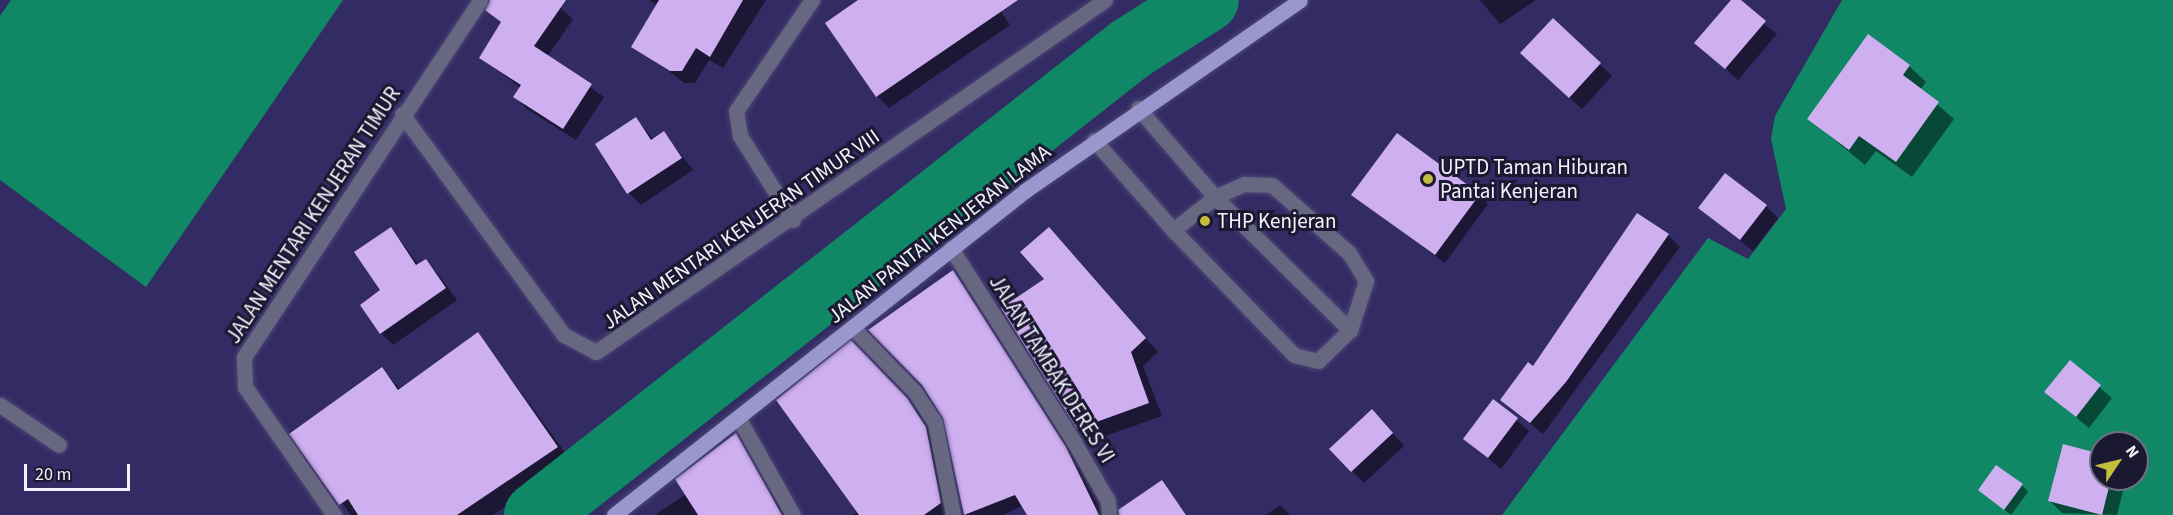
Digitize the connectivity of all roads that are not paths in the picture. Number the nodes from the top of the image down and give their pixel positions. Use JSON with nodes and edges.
{"nodes":[{"id":1,"x":480,"y":0,"type":"edge"},
{"id":2,"x":812,"y":0,"type":"edge"},
{"id":3,"x":1105,"y":0,"type":"edge"},
{"id":4,"x":1300,"y":0,"type":"edge"},
{"id":5,"x":1138,"y":108,"type":"junction"},
{"id":6,"x":402,"y":114,"type":"junction"},
{"id":7,"x":1094,"y":140,"type":"junction"},
{"id":8,"x":1215,"y":197,"type":"junction"},
{"id":9,"x":793,"y":220,"type":"junction"},
{"id":10,"x":1173,"y":230,"type":"junction"},
{"id":11,"x":951,"y":248,"type":"junction"},
{"id":12,"x":852,"y":327,"type":"junction"},
{"id":13,"x":1350,"y":330,"type":"junction"},
{"id":14,"x":0,"y":405,"type":"edge"},
{"id":15,"x":739,"y":418,"type":"junction"},
{"id":16,"x":59,"y":445,"type":"dead end"},
{"id":17,"x":334,"y":515,"type":"edge"},
{"id":18,"x":614,"y":515,"type":"edge"},
{"id":19,"x":794,"y":515,"type":"edge"},
{"id":20,"x":953,"y":515,"type":"edge"},
{"id":21,"x":1109,"y":515,"type":"edge"}],
"edges":[{"from":1,"to":6,"type":"street","name":"JALAN MENTARI KENJERAN TIMUR"},
{"from":2,"to":9,"type":"street"},
{"from":3,"to":9,"type":"street","name":"JALAN MENTARI KENJERAN TIMUR VIII"},
{"from":4,"to":5,"type":"main road","name":"JALAN PANTAI KENJERAN LAMA"},
{"from":5,"to":7,"type":"main road","name":"JALAN PANTAI KENJERAN LAMA"},
{"from":5,"to":8,"type":"street"},
{"from":6,"to":9,"type":"street","name":"JALAN MENTARI KENJERAN TIMUR VIII"},
{"from":6,"to":17,"type":"street","name":"JALAN MENTARI KENJERAN TIMUR"},
{"from":7,"to":10,"type":"street"},
{"from":7,"to":11,"type":"main road","name":"JALAN PANTAI KENJERAN LAMA"},
{"from":8,"to":10,"type":"street"},
{"from":8,"to":13,"type":"street"},
{"from":8,"to":13,"type":"street"},
{"from":10,"to":13,"type":"street"},
{"from":11,"to":12,"type":"main road","name":"JALAN PANTAI KENJERAN LAMA"},
{"from":11,"to":21,"type":"street","name":"JALAN TAMBAK DERES VI"},
{"from":12,"to":15,"type":"main road","name":"JALAN PANTAI KENJERAN LAMA"},
{"from":12,"to":20,"type":"street"},
{"from":14,"to":16,"type":"street"},
{"from":15,"to":18,"type":"main road","name":"JALAN PANTAI KENJERAN LAMA"},
{"from":15,"to":19,"type":"street"}]}
